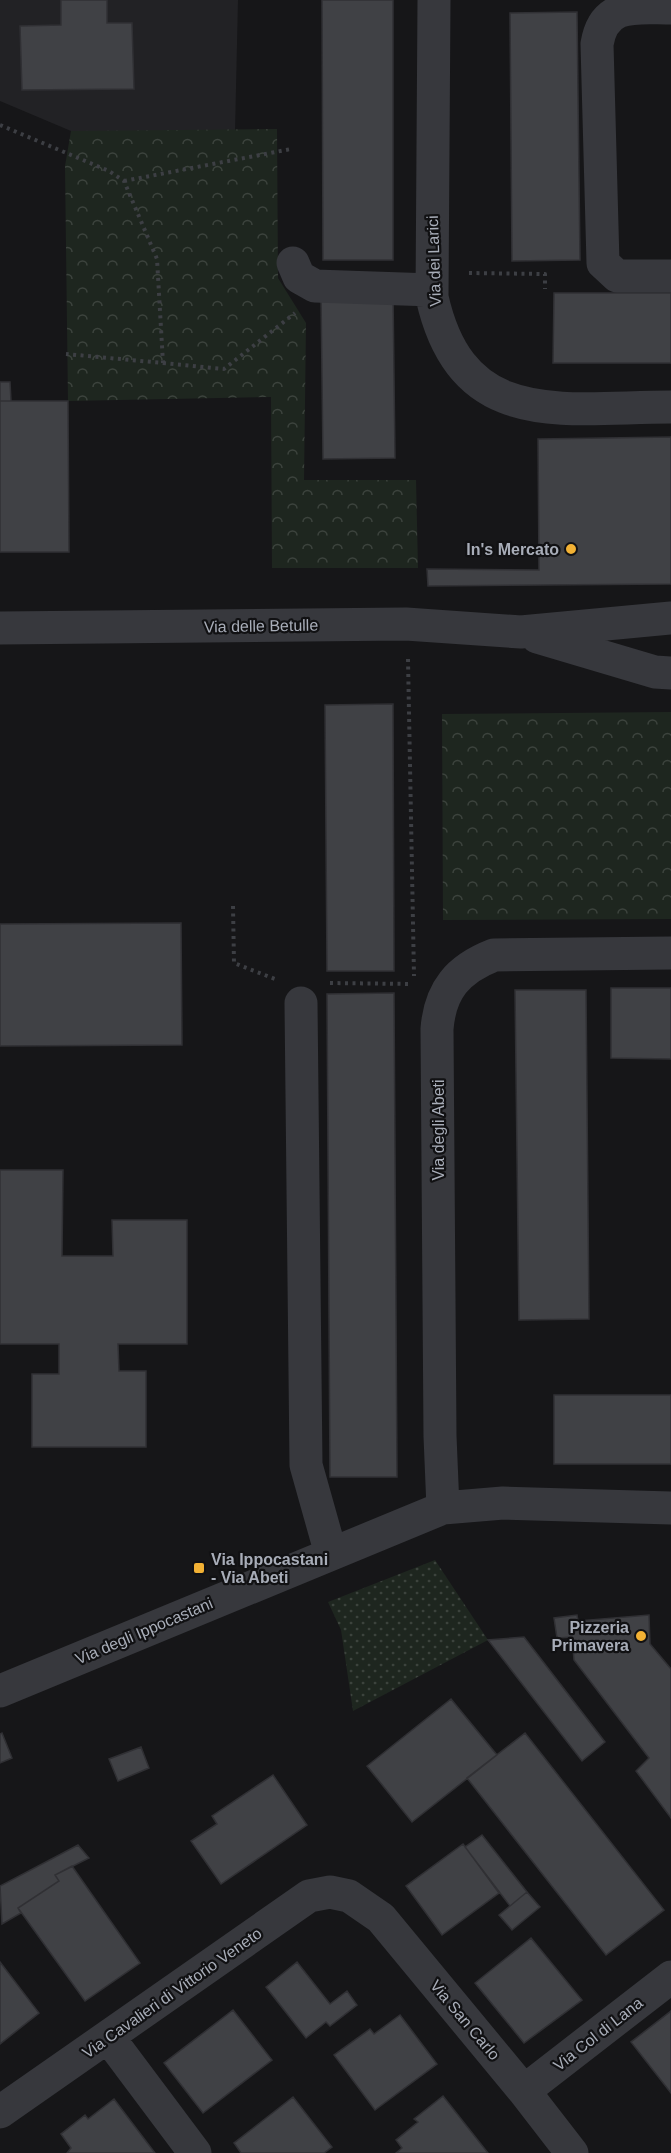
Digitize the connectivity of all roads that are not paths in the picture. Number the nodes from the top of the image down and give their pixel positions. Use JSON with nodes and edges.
{"nodes":[{"id":1,"x":434,"y":0,"type":"edge"},
{"id":2,"x":671,"y":8,"type":"edge"},
{"id":3,"x":292,"y":263,"type":"dead end"},
{"id":4,"x":671,"y":276,"type":"edge"},
{"id":5,"x":432,"y":290,"type":"junction"},
{"id":6,"x":671,"y":407,"type":"edge"},
{"id":7,"x":671,"y":618,"type":"edge"},
{"id":8,"x":0,"y":628,"type":"edge"},
{"id":9,"x":521,"y":632,"type":"junction"},
{"id":10,"x":671,"y":673,"type":"edge"},
{"id":11,"x":671,"y":953,"type":"edge"},
{"id":12,"x":301,"y":1003,"type":"dead end"},
{"id":13,"x":443,"y":1508,"type":"junction"},
{"id":14,"x":671,"y":1508,"type":"edge"},
{"id":15,"x":332,"y":1554,"type":"junction"},
{"id":16,"x":0,"y":1691,"type":"edge"},
{"id":17,"x":350,"y":1896,"type":"joint"},
{"id":18,"x":671,"y":1977,"type":"edge"},
{"id":19,"x":109,"y":2038,"type":"junction"},
{"id":20,"x":524,"y":2091,"type":"junction"},
{"id":21,"x":0,"y":2112,"type":"edge"},
{"id":22,"x":195,"y":2153,"type":"edge"},
{"id":23,"x":572,"y":2153,"type":"edge"}],
"edges":[{"from":1,"to":5,"type":"street","name":"Via dei Larici"},
{"from":2,"to":4,"type":"street"},
{"from":3,"to":5,"type":"street"},
{"from":5,"to":6,"type":"street","name":"Via dei Larici"},
{"from":7,"to":9,"type":"street","name":"Via delle Betulle"},
{"from":8,"to":9,"type":"street","name":"Via delle Betulle"},
{"from":9,"to":10,"type":"street","name":"Via delle Betulle"},
{"from":11,"to":13,"type":"street","name":"Via degli Abeti"},
{"from":12,"to":15,"type":"street"},
{"from":13,"to":14,"type":"street","name":"Via degli Ippocastani"},
{"from":13,"to":15,"type":"street","name":"Via degli Ippocastani"},
{"from":15,"to":16,"type":"street","name":"Via degli Ippocastani"},
{"from":17,"to":19,"type":"street","name":"Via Cavalieri di Vittorio Veneto"},
{"from":17,"to":20,"type":"street","name":"Via San Carlo"},
{"from":18,"to":20,"type":"street","name":"Via Col di Lana"},
{"from":19,"to":21,"type":"street","name":"Via Cavalieri di Vittorio Veneto"},
{"from":19,"to":22,"type":"street"},
{"from":20,"to":23,"type":"street","name":"Via San Carlo"}]}
